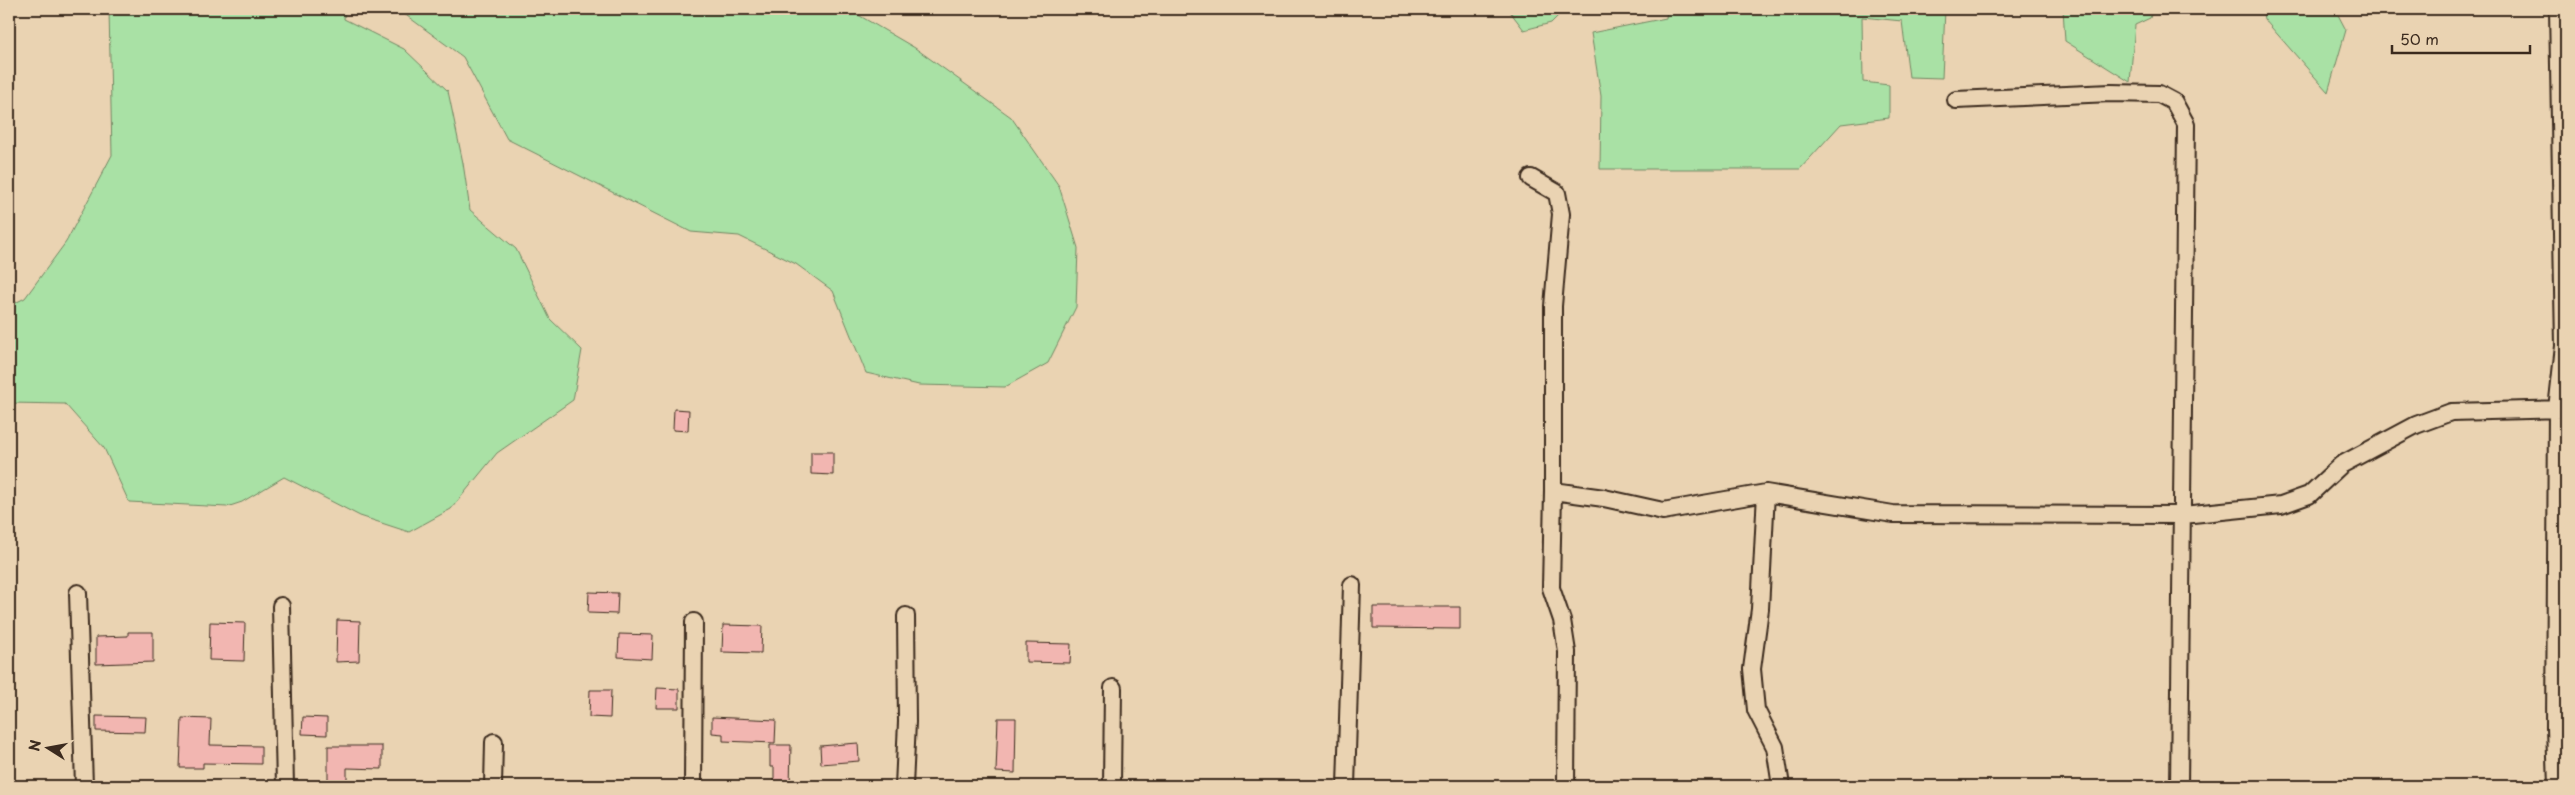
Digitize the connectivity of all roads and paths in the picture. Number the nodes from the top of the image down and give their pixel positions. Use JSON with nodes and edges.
{"nodes":[{"id":1,"x":2558,"y":9,"type":"edge"},
{"id":2,"x":1956,"y":100,"type":"dead end"},
{"id":3,"x":1531,"y":178,"type":"dead end"},
{"id":4,"x":2561,"y":409,"type":"edge"},
{"id":5,"x":1553,"y":491,"type":"junction"},
{"id":6,"x":1766,"y":493,"type":"junction"},
{"id":7,"x":2183,"y":515,"type":"junction"},
{"id":8,"x":1352,"y":585,"type":"dead end"},
{"id":9,"x":78,"y":593,"type":"dead end"},
{"id":10,"x":281,"y":606,"type":"dead end"},
{"id":11,"x":906,"y":616,"type":"dead end"},
{"id":12,"x":694,"y":622,"type":"dead end"},
{"id":13,"x":1113,"y":688,"type":"dead end"},
{"id":14,"x":494,"y":742,"type":"dead end"},
{"id":15,"x":84,"y":786,"type":"edge"},
{"id":16,"x":285,"y":786,"type":"edge"},
{"id":17,"x":493,"y":786,"type":"edge"},
{"id":18,"x":692,"y":786,"type":"edge"},
{"id":19,"x":904,"y":786,"type":"edge"},
{"id":20,"x":1112,"y":786,"type":"edge"},
{"id":21,"x":1346,"y":786,"type":"edge"},
{"id":22,"x":1566,"y":786,"type":"edge"},
{"id":23,"x":1781,"y":786,"type":"edge"},
{"id":24,"x":2179,"y":786,"type":"edge"},
{"id":25,"x":2557,"y":786,"type":"edge"}],
"edges":[{"from":1,"to":4,"type":"street"},
{"from":2,"to":7,"type":"street"},
{"from":3,"to":5,"type":"street"},
{"from":4,"to":7,"type":"street"},
{"from":4,"to":25,"type":"street"},
{"from":5,"to":6,"type":"street"},
{"from":5,"to":22,"type":"street"},
{"from":6,"to":7,"type":"street"},
{"from":6,"to":23,"type":"street"},
{"from":7,"to":24,"type":"street"},
{"from":8,"to":21,"type":"street"},
{"from":9,"to":15,"type":"street"},
{"from":10,"to":16,"type":"street"},
{"from":11,"to":19,"type":"street"},
{"from":12,"to":18,"type":"street"},
{"from":13,"to":20,"type":"street"},
{"from":14,"to":17,"type":"street"}]}
